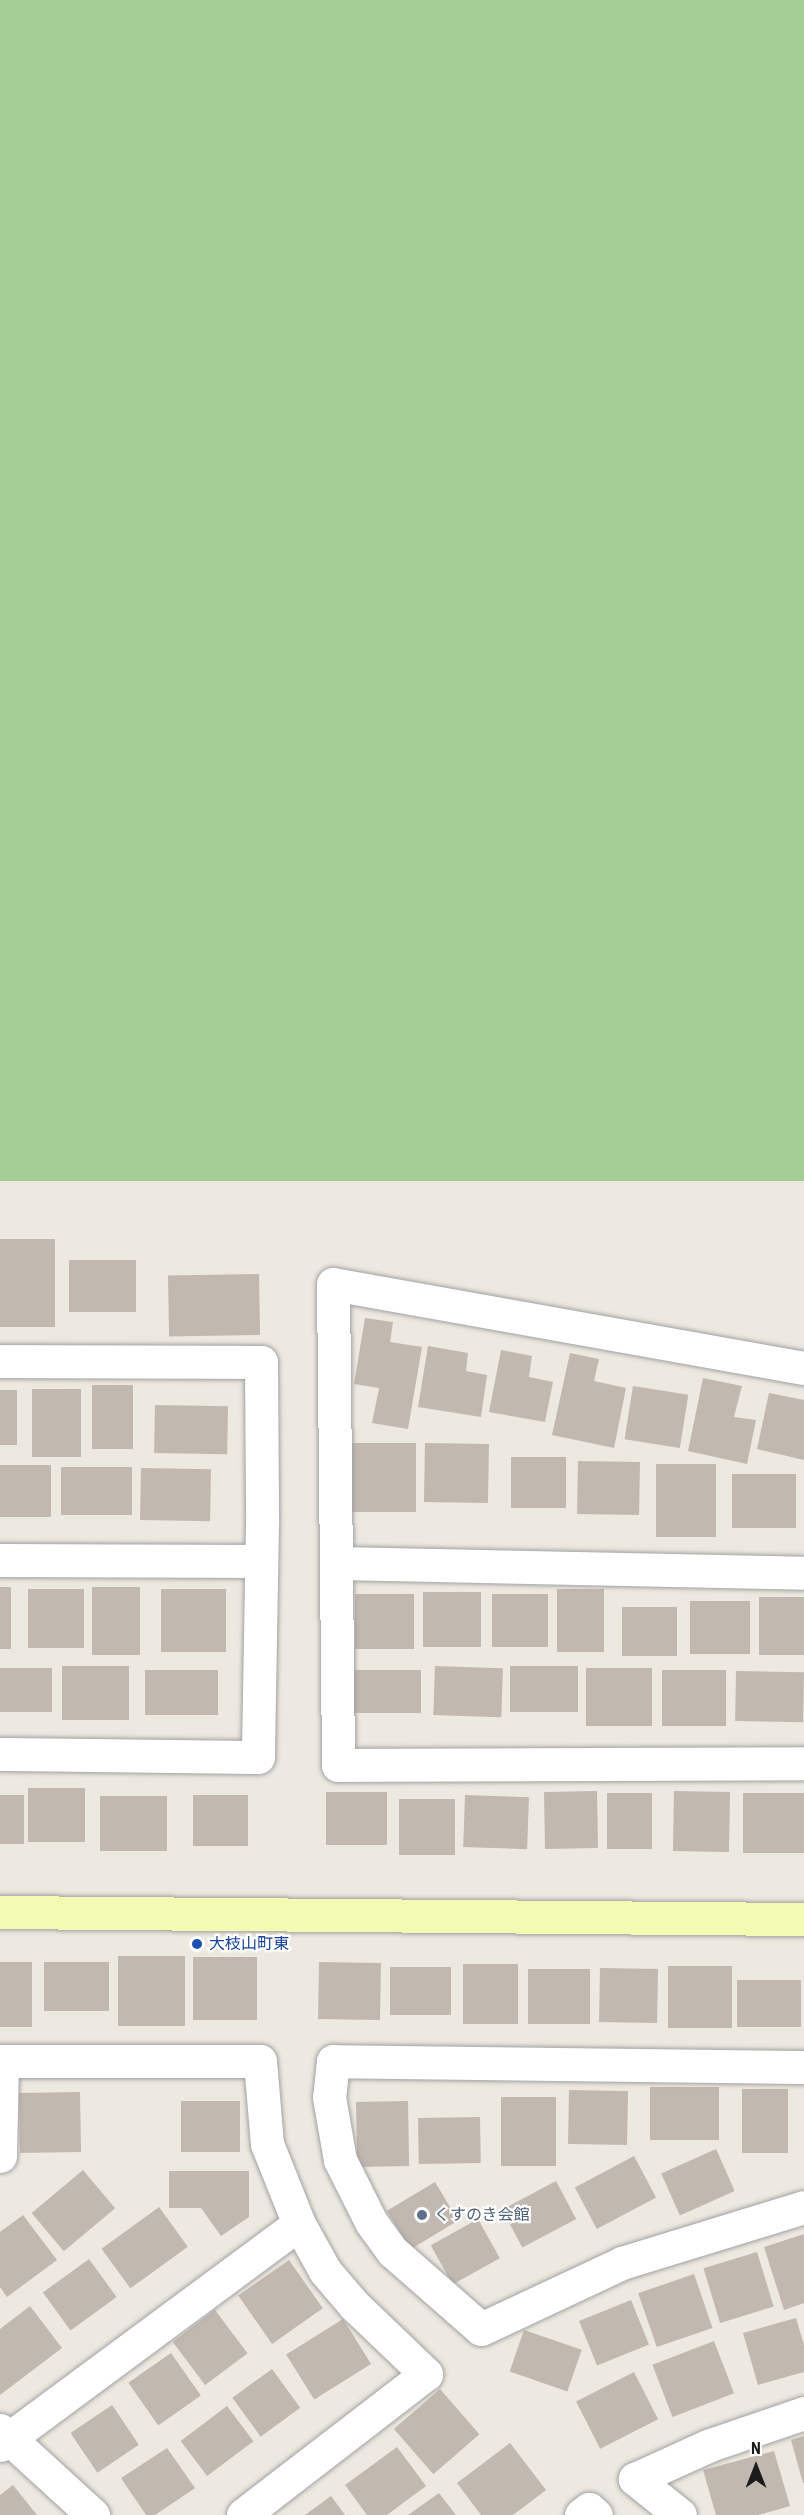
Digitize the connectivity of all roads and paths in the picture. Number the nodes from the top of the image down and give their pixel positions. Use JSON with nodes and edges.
{"nodes":[{"id":1,"x":0,"y":1361,"type":"edge"},
{"id":2,"x":804,"y":1368,"type":"edge"},
{"id":3,"x":0,"y":1560,"type":"edge"},
{"id":4,"x":261,"y":1561,"type":"junction"},
{"id":5,"x":337,"y":1563,"type":"junction"},
{"id":6,"x":804,"y":1573,"type":"edge"},
{"id":7,"x":0,"y":1754,"type":"edge"},
{"id":8,"x":804,"y":1763,"type":"edge"},
{"id":9,"x":0,"y":1912,"type":"edge"},
{"id":10,"x":804,"y":1919,"type":"edge"},
{"id":11,"x":1,"y":2061,"type":"edge"},
{"id":12,"x":804,"y":2067,"type":"edge"},
{"id":13,"x":0,"y":2156,"type":"edge"},
{"id":14,"x":804,"y":2207,"type":"edge"},
{"id":15,"x":298,"y":2224,"type":"junction"},
{"id":16,"x":804,"y":2413,"type":"edge"},
{"id":17,"x":3,"y":2438,"type":"edge"},
{"id":18,"x":93,"y":2515,"type":"edge"},
{"id":19,"x":243,"y":2515,"type":"edge"},
{"id":20,"x":580,"y":2515,"type":"edge"},
{"id":21,"x":596,"y":2515,"type":"edge"},
{"id":22,"x":680,"y":2515,"type":"edge"}],
"edges":[{"from":1,"to":4,"type":"street"},
{"from":2,"to":5,"type":"street"},
{"from":3,"to":4,"type":"street"},
{"from":4,"to":7,"type":"street"},
{"from":5,"to":6,"type":"street"},
{"from":5,"to":8,"type":"street"},
{"from":9,"to":10,"type":"street"},
{"from":11,"to":13,"type":"street"},
{"from":11,"to":15,"type":"street"},
{"from":12,"to":14,"type":"street"},
{"from":15,"to":17,"type":"street"},
{"from":15,"to":19,"type":"street"},
{"from":16,"to":22,"type":"street"},
{"from":17,"to":18,"type":"street"},
{"from":20,"to":21,"type":"street"}]}
